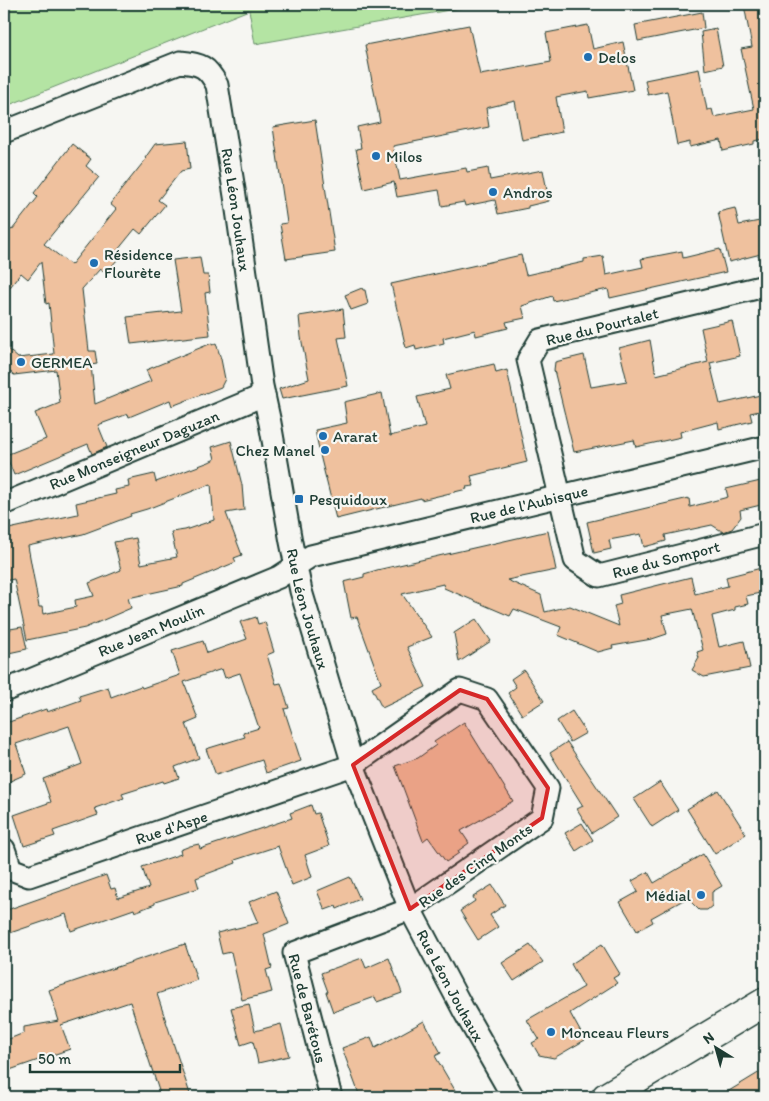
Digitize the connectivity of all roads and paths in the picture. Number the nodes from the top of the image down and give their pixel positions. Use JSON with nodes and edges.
{"nodes":[{"id":1,"x":4,"y":132,"type":"edge"},
{"id":2,"x":765,"y":286,"type":"edge"},
{"id":3,"x":264,"y":394,"type":"junction"},
{"id":4,"x":765,"y":447,"type":"edge"},
{"id":5,"x":561,"y":497,"type":"junction"},
{"id":6,"x":4,"y":504,"type":"edge"},
{"id":7,"x":765,"y":534,"type":"edge"},
{"id":8,"x":295,"y":566,"type":"junction"},
{"id":9,"x":4,"y":691,"type":"edge"},
{"id":10,"x":353,"y":765,"type":"junction"},
{"id":11,"x":4,"y":849,"type":"edge"},
{"id":12,"x":410,"y":909,"type":"junction"},
{"id":13,"x":765,"y":1002,"type":"edge"},
{"id":14,"x":331,"y":1097,"type":"edge"},
{"id":15,"x":513,"y":1097,"type":"edge"},
{"id":16,"x":606,"y":1097,"type":"edge"}],
"edges":[{"from":1,"to":3,"type":"street","name":"Rue Léon Jouhaux"},
{"from":2,"to":5,"type":"street","name":"Rue du Pourtalet"},
{"from":3,"to":6,"type":"street","name":"Rue Monseigneur Daguzan"},
{"from":3,"to":8,"type":"street","name":"Rue Léon Jouhaux"},
{"from":4,"to":5,"type":"street","name":"Rue de l'Aubisque"},
{"from":5,"to":7,"type":"street","name":"Rue du Somport"},
{"from":5,"to":8,"type":"street","name":"Rue de l'Aubisque"},
{"from":8,"to":9,"type":"street","name":"Rue Jean Moulin"},
{"from":8,"to":10,"type":"street","name":"Rue Léon Jouhaux"},
{"from":10,"to":11,"type":"street","name":"Rue d'Aspe"},
{"from":10,"to":12,"type":"street","name":"Rue Léon Jouhaux"},
{"from":10,"to":12,"type":"street","name":"Rue des Cinq Monts"},
{"from":12,"to":14,"type":"street","name":"Rue de Barétous"},
{"from":12,"to":15,"type":"street","name":"Rue Léon Jouhaux"},
{"from":13,"to":16,"type":"main road"}]}
